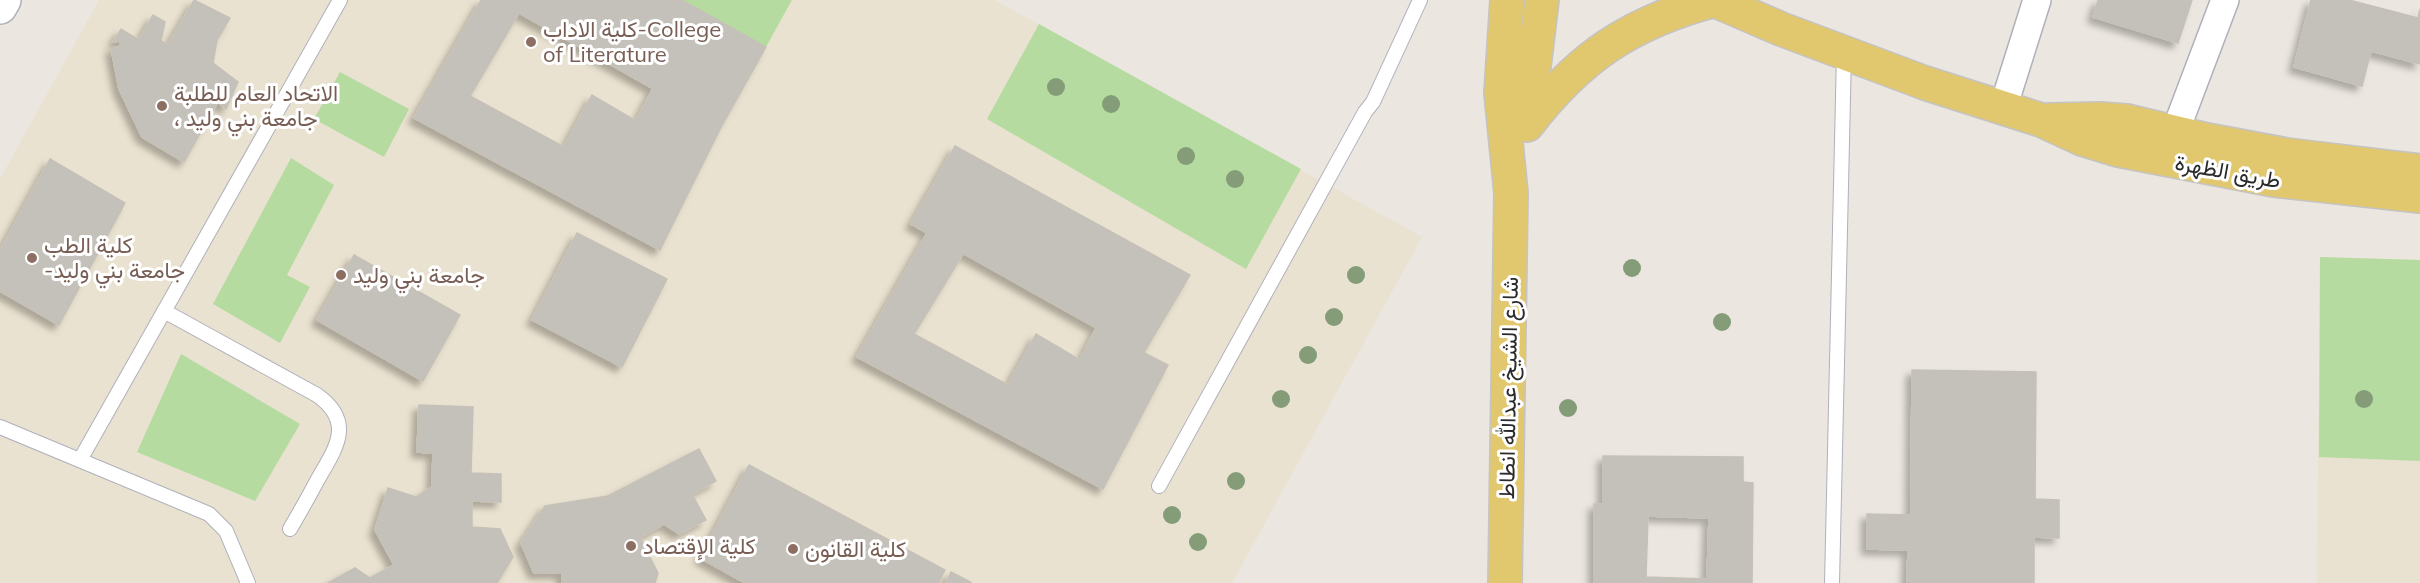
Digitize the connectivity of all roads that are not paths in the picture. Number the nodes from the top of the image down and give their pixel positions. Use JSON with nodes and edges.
{"nodes":[{"id":1,"x":4,"y":0,"type":"edge"},
{"id":2,"x":340,"y":0,"type":"edge"},
{"id":3,"x":1420,"y":0,"type":"edge"},
{"id":4,"x":1487,"y":0,"type":"edge"},
{"id":5,"x":1507,"y":0,"type":"edge"},
{"id":6,"x":1542,"y":0,"type":"edge"},
{"id":7,"x":1715,"y":0,"type":"edge"},
{"id":8,"x":2037,"y":0,"type":"edge"},
{"id":9,"x":2225,"y":0,"type":"edge"},
{"id":10,"x":0,"y":8,"type":"edge"},
{"id":11,"x":1504,"y":41,"type":"junction"},
{"id":12,"x":1844,"y":53,"type":"junction"},
{"id":13,"x":2003,"y":108,"type":"junction"},
{"id":14,"x":2041,"y":120,"type":"junction"},
{"id":15,"x":1527,"y":125,"type":"junction"},
{"id":16,"x":2175,"y":132,"type":"junction"},
{"id":17,"x":2420,"y":171,"type":"edge"},
{"id":18,"x":1511,"y":193,"type":"junction"},
{"id":19,"x":2420,"y":196,"type":"edge"},
{"id":20,"x":165,"y":311,"type":"junction"},
{"id":21,"x":0,"y":427,"type":"edge"},
{"id":22,"x":80,"y":460,"type":"junction"},
{"id":23,"x":1159,"y":486,"type":"dead end"},
{"id":24,"x":290,"y":529,"type":"dead end"},
{"id":25,"x":248,"y":583,"type":"edge"},
{"id":26,"x":1505,"y":583,"type":"edge"},
{"id":27,"x":1832,"y":583,"type":"edge"}],
"edges":[{"from":1,"to":10,"type":"main road"},
{"from":2,"to":20,"type":"lane"},
{"from":3,"to":23,"type":"lane"},
{"from":4,"to":11,"type":"main road"},
{"from":5,"to":11,"type":"main road","name":"شارع الشيخ عبدالله انطاط"},
{"from":6,"to":15,"type":"main road","name":"شارع الشيخ عبدالله انطاط"},
{"from":7,"to":12,"type":"main road","name":"طريق الظهرة"},
{"from":7,"to":15,"type":"main road"},
{"from":8,"to":13,"type":"street"},
{"from":9,"to":16,"type":"street"},
{"from":11,"to":18,"type":"main road","name":"شارع الشيخ عبدالله انطاط"},
{"from":12,"to":13,"type":"main road","name":"طريق الظهرة"},
{"from":12,"to":27,"type":"lane"},
{"from":13,"to":14,"type":"main road","name":"طريق الظهرة"},
{"from":14,"to":16,"type":"main road","name":"طريق الظهرة"},
{"from":14,"to":19,"type":"main road","name":"طريق الظهرة"},
{"from":15,"to":18,"type":"main road","name":"شارع الشيخ عبدالله انطاط"},
{"from":16,"to":17,"type":"main road","name":"طريق الظهرة"},
{"from":18,"to":26,"type":"main road","name":"شارع الشيخ عبدالله انطاط"},
{"from":20,"to":22,"type":"lane"},
{"from":20,"to":24,"type":"lane"},
{"from":21,"to":22,"type":"lane"},
{"from":22,"to":25,"type":"lane"}]}
